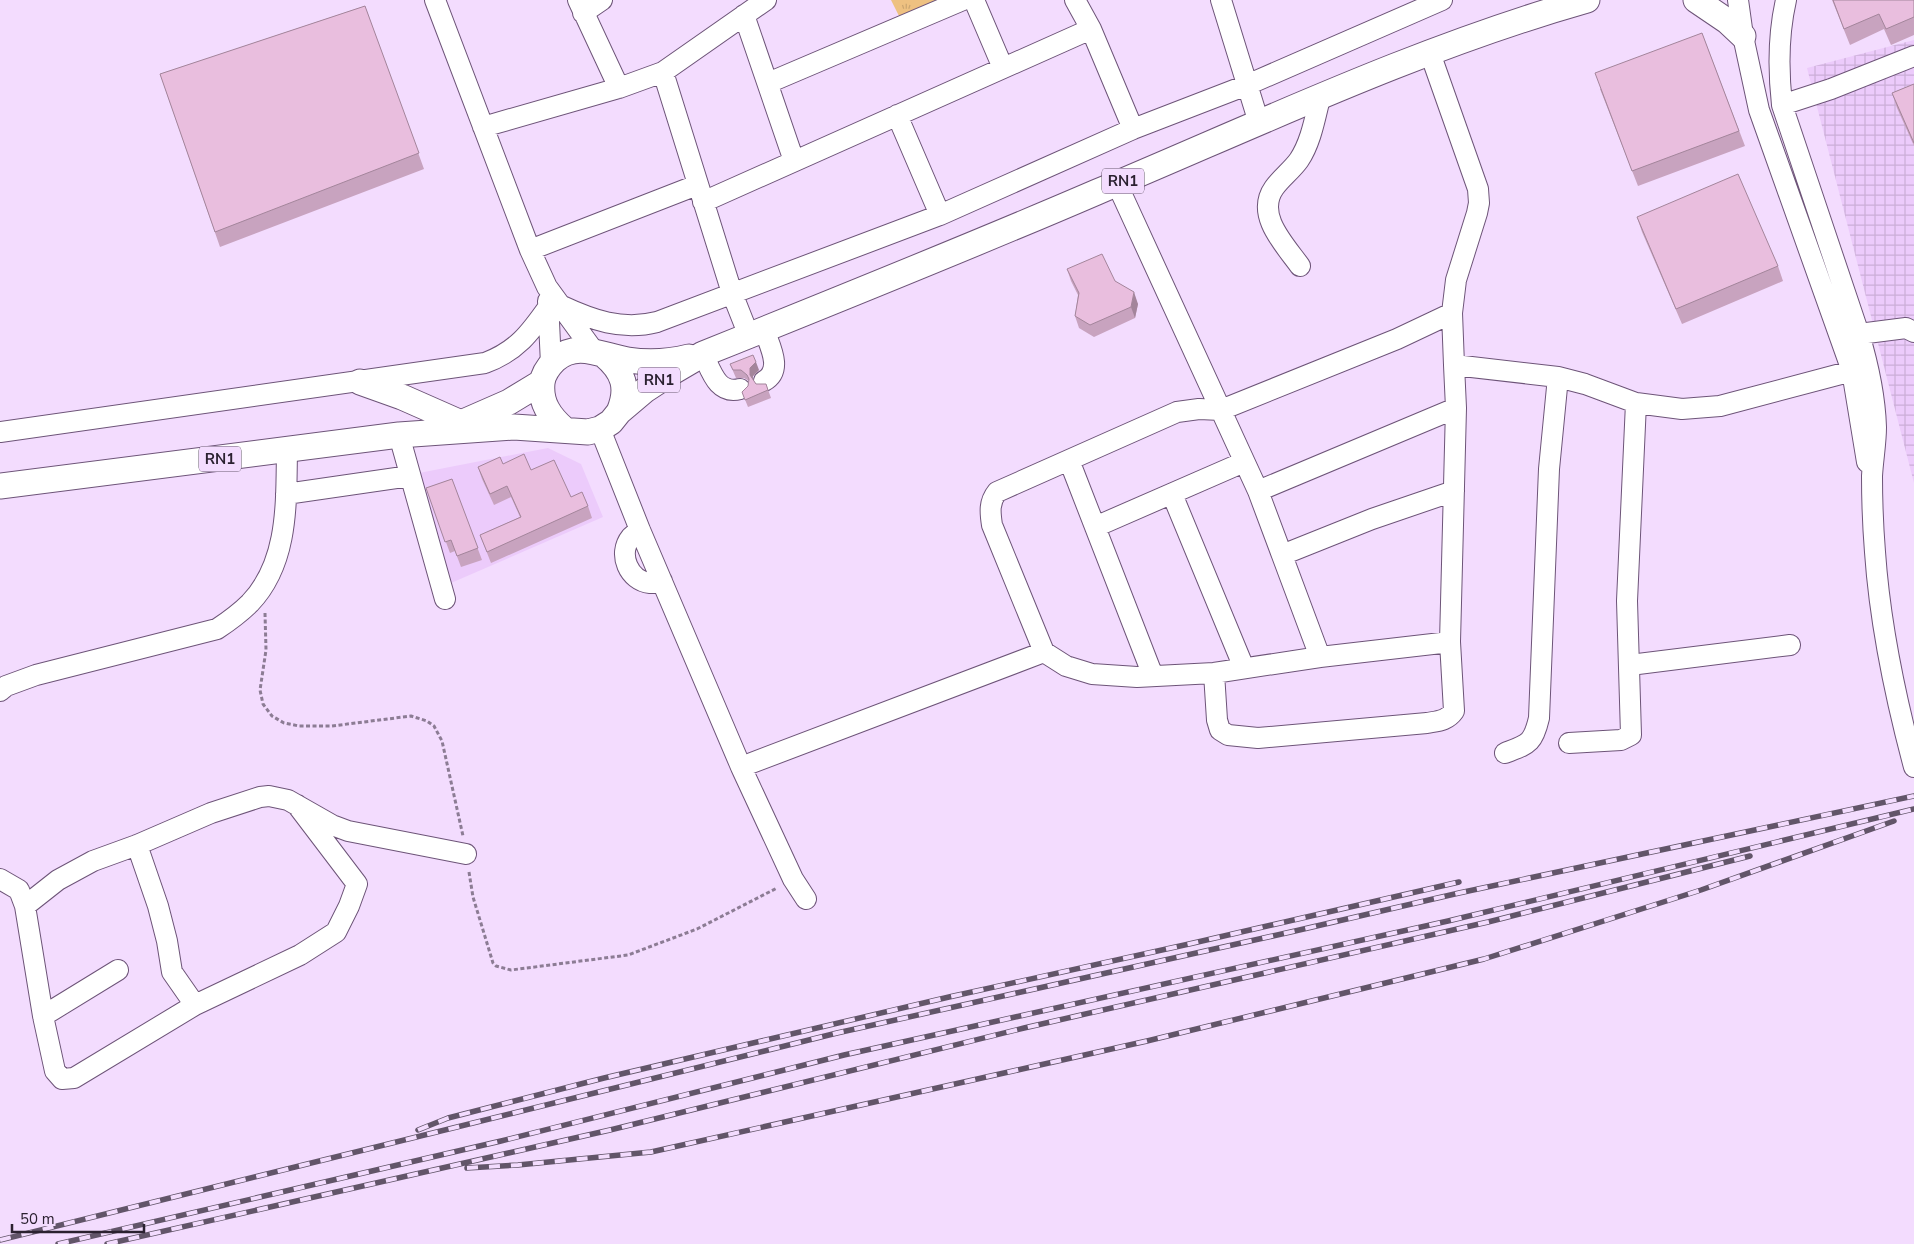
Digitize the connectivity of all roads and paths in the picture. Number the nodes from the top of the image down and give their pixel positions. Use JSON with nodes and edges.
{"nodes":[{"id":1,"x":435,"y":0,"type":"edge"},
{"id":2,"x":602,"y":0,"type":"edge"},
{"id":3,"x":766,"y":0,"type":"edge"},
{"id":4,"x":963,"y":0,"type":"edge"},
{"id":5,"x":974,"y":0,"type":"edge"},
{"id":6,"x":1074,"y":0,"type":"edge"},
{"id":7,"x":1222,"y":0,"type":"edge"},
{"id":8,"x":1441,"y":0,"type":"edge"},
{"id":9,"x":1587,"y":0,"type":"edge"},
{"id":10,"x":1696,"y":0,"type":"edge"},
{"id":11,"x":1738,"y":0,"type":"edge"},
{"id":12,"x":1786,"y":0,"type":"edge"},
{"id":13,"x":1554,"y":6,"type":"edge"},
{"id":14,"x":580,"y":7,"type":"edge"},
{"id":15,"x":744,"y":15,"type":"junction"},
{"id":16,"x":1091,"y":29,"type":"junction"},
{"id":17,"x":1743,"y":36,"type":"junction"},
{"id":18,"x":1430,"y":53,"type":"junction"},
{"id":19,"x":1914,"y":56,"type":"edge"},
{"id":20,"x":1003,"y":68,"type":"junction"},
{"id":21,"x":663,"y":72,"type":"junction"},
{"id":22,"x":768,"y":82,"type":"junction"},
{"id":23,"x":1247,"y":85,"type":"junction"},
{"id":24,"x":619,"y":88,"type":"junction"},
{"id":25,"x":1320,"y":98,"type":"junction"},
{"id":26,"x":1782,"y":105,"type":"junction"},
{"id":27,"x":897,"y":115,"type":"junction"},
{"id":28,"x":1259,"y":123,"type":"junction"},
{"id":29,"x":483,"y":127,"type":"junction"},
{"id":30,"x":1133,"y":129,"type":"junction"},
{"id":31,"x":794,"y":161,"type":"junction"},
{"id":32,"x":1117,"y":184,"type":"junction"},
{"id":33,"x":700,"y":193,"type":"junction"},
{"id":34,"x":940,"y":215,"type":"junction"},
{"id":35,"x":530,"y":250,"type":"junction"},
{"id":36,"x":1300,"y":266,"type":"dead end"},
{"id":37,"x":732,"y":293,"type":"junction"},
{"id":38,"x":552,"y":299,"type":"junction"},
{"id":39,"x":1452,"y":313,"type":"junction"},
{"id":40,"x":756,"y":332,"type":"junction"},
{"id":41,"x":1914,"y":332,"type":"edge"},
{"id":42,"x":1859,"y":334,"type":"junction"},
{"id":43,"x":599,"y":353,"type":"junction"},
{"id":44,"x":703,"y":354,"type":"junction"},
{"id":45,"x":1454,"y":365,"type":"junction"},
{"id":46,"x":1852,"y":371,"type":"junction"},
{"id":47,"x":547,"y":373,"type":"junction"},
{"id":48,"x":1558,"y":377,"type":"junction"},
{"id":49,"x":764,"y":380,"type":"dead end"},
{"id":50,"x":360,"y":382,"type":"junction"},
{"id":51,"x":740,"y":389,"type":"dead end"},
{"id":52,"x":1636,"y":403,"type":"junction"},
{"id":53,"x":1456,"y":408,"type":"junction"},
{"id":54,"x":1221,"y":410,"type":"junction"},
{"id":55,"x":619,"y":412,"type":"junction"},
{"id":56,"x":450,"y":427,"type":"junction"},
{"id":57,"x":564,"y":429,"type":"junction"},
{"id":58,"x":600,"y":429,"type":"junction"},
{"id":59,"x":0,"y":432,"type":"edge"},
{"id":60,"x":399,"y":435,"type":"junction"},
{"id":61,"x":286,"y":450,"type":"junction"},
{"id":62,"x":1069,"y":460,"type":"junction"},
{"id":63,"x":1244,"y":462,"type":"junction"},
{"id":64,"x":1872,"y":475,"type":"junction"},
{"id":65,"x":410,"y":476,"type":"junction"},
{"id":66,"x":0,"y":486,"type":"edge"},
{"id":67,"x":1258,"y":491,"type":"junction"},
{"id":68,"x":1454,"y":491,"type":"junction"},
{"id":69,"x":286,"y":494,"type":"junction"},
{"id":70,"x":1172,"y":494,"type":"junction"},
{"id":71,"x":1095,"y":527,"type":"junction"},
{"id":72,"x":1282,"y":556,"type":"junction"},
{"id":73,"x":263,"y":586,"type":"junction"},
{"id":74,"x":445,"y":599,"type":"dead end"},
{"id":75,"x":1450,"y":642,"type":"junction"},
{"id":76,"x":1790,"y":645,"type":"dead end"},
{"id":77,"x":1044,"y":652,"type":"junction"},
{"id":78,"x":1320,"y":657,"type":"junction"},
{"id":79,"x":1630,"y":665,"type":"junction"},
{"id":80,"x":1244,"y":668,"type":"junction"},
{"id":81,"x":1214,"y":673,"type":"junction"},
{"id":82,"x":1153,"y":676,"type":"junction"},
{"id":83,"x":0,"y":691,"type":"edge"},
{"id":84,"x":1569,"y":743,"type":"dead end"},
{"id":85,"x":1505,"y":753,"type":"dead end"},
{"id":86,"x":741,"y":767,"type":"junction"},
{"id":87,"x":1914,"y":767,"type":"edge"},
{"id":88,"x":296,"y":805,"type":"junction"},
{"id":89,"x":137,"y":845,"type":"junction"},
{"id":90,"x":466,"y":854,"type":"junction"},
{"id":91,"x":0,"y":879,"type":"edge"},
{"id":92,"x":793,"y":879,"type":"junction"},
{"id":93,"x":806,"y":899,"type":"dead end"},
{"id":94,"x":25,"y":906,"type":"junction"},
{"id":95,"x":118,"y":970,"type":"dead end"},
{"id":96,"x":195,"y":1005,"type":"junction"},
{"id":97,"x":43,"y":1016,"type":"junction"}],
"edges":[{"from":1,"to":29,"type":"street"},
{"from":2,"to":14,"type":"street"},
{"from":3,"to":15,"type":"street"},
{"from":4,"to":22,"type":"street"},
{"from":5,"to":20,"type":"street"},
{"from":6,"to":16,"type":"street"},
{"from":7,"to":23,"type":"street"},
{"from":8,"to":23,"type":"street"},
{"from":9,"to":13,"type":"main road","number":"RN1"},
{"from":10,"to":17,"type":"main road"},
{"from":11,"to":17,"type":"street"},
{"from":12,"to":26,"type":"street"},
{"from":13,"to":18,"type":"main road","number":"RN1"},
{"from":14,"to":24,"type":"street"},
{"from":15,"to":21,"type":"street"},
{"from":15,"to":22,"type":"street"},
{"from":16,"to":20,"type":"street"},
{"from":16,"to":30,"type":"street"},
{"from":17,"to":46,"type":"street"},
{"from":18,"to":25,"type":"main road","number":"RN1"},
{"from":18,"to":39,"type":"street"},
{"from":19,"to":26,"type":"street"},
{"from":20,"to":27,"type":"street"},
{"from":21,"to":24,"type":"street"},
{"from":21,"to":33,"type":"street"},
{"from":22,"to":31,"type":"street"},
{"from":23,"to":28,"type":"street"},
{"from":23,"to":30,"type":"street"},
{"from":24,"to":29,"type":"street"},
{"from":25,"to":28,"type":"main road","number":"RN1"},
{"from":25,"to":36,"type":"street"},
{"from":26,"to":42,"type":"street"},
{"from":27,"to":31,"type":"street"},
{"from":27,"to":34,"type":"street"},
{"from":28,"to":32,"type":"main road","number":"RN1"},
{"from":29,"to":35,"type":"street"},
{"from":30,"to":34,"type":"street"},
{"from":31,"to":33,"type":"street"},
{"from":32,"to":40,"type":"main road","number":"RN1"},
{"from":32,"to":54,"type":"street"},
{"from":33,"to":35,"type":"street"},
{"from":33,"to":37,"type":"street"},
{"from":34,"to":37,"type":"street"},
{"from":35,"to":38,"type":"street"},
{"from":37,"to":38,"type":"street"},
{"from":37,"to":40,"type":"street"},
{"from":38,"to":43,"type":"street"},
{"from":38,"to":47,"type":"street"},
{"from":38,"to":50,"type":"street"},
{"from":39,"to":45,"type":"street"},
{"from":39,"to":54,"type":"street"},
{"from":40,"to":44,"type":"main road","number":"RN1"},
{"from":40,"to":49,"type":"street"},
{"from":41,"to":42,"type":"street"},
{"from":42,"to":64,"type":"street"},
{"from":43,"to":44,"type":"main road","number":"RN1"},
{"from":43,"to":47,"type":"main road","number":"RN1"},
{"from":43,"to":55,"type":"main road","number":"RN1"},
{"from":44,"to":51,"type":"street"},
{"from":44,"to":55,"type":"main road","number":"RN1"},
{"from":45,"to":48,"type":"street"},
{"from":45,"to":53,"type":"street"},
{"from":46,"to":52,"type":"street"},
{"from":46,"to":64,"type":"street"},
{"from":47,"to":56,"type":"main road","number":"RN1"},
{"from":47,"to":57,"type":"main road"},
{"from":48,"to":52,"type":"street"},
{"from":48,"to":85,"type":"street"},
{"from":50,"to":56,"type":"main road"},
{"from":50,"to":59,"type":"street"},
{"from":52,"to":79,"type":"street"},
{"from":53,"to":67,"type":"street"},
{"from":53,"to":68,"type":"street"},
{"from":54,"to":62,"type":"street"},
{"from":54,"to":63,"type":"street"},
{"from":55,"to":58,"type":"main road","number":"RN1"},
{"from":56,"to":57,"type":"main road","number":"RN1"},
{"from":56,"to":60,"type":"main road","number":"RN1"},
{"from":57,"to":58,"type":"main road","number":"RN1"},
{"from":58,"to":86,"type":"street"},
{"from":60,"to":61,"type":"main road","number":"RN1"},
{"from":60,"to":65,"type":"street"},
{"from":61,"to":66,"type":"main road","number":"RN1"},
{"from":61,"to":69,"type":"street"},
{"from":62,"to":71,"type":"street"},
{"from":62,"to":77,"type":"street"},
{"from":63,"to":67,"type":"street"},
{"from":63,"to":70,"type":"street"},
{"from":64,"to":87,"type":"street"},
{"from":65,"to":69,"type":"street"},
{"from":65,"to":74,"type":"street"},
{"from":67,"to":72,"type":"street"},
{"from":68,"to":72,"type":"street"},
{"from":68,"to":75,"type":"street"},
{"from":69,"to":73,"type":"street"},
{"from":70,"to":71,"type":"street"},
{"from":70,"to":80,"type":"street"},
{"from":71,"to":82,"type":"street"},
{"from":72,"to":78,"type":"street"},
{"from":73,"to":83,"type":"street"},
{"from":73,"to":90,"type":"path"},
{"from":75,"to":78,"type":"street"},
{"from":75,"to":81,"type":"street"},
{"from":76,"to":79,"type":"street"},
{"from":77,"to":82,"type":"street"},
{"from":77,"to":86,"type":"street"},
{"from":78,"to":80,"type":"street"},
{"from":79,"to":84,"type":"street"},
{"from":80,"to":81,"type":"street"},
{"from":81,"to":82,"type":"street"},
{"from":86,"to":92,"type":"street"},
{"from":88,"to":89,"type":"street"},
{"from":88,"to":90,"type":"street"},
{"from":88,"to":96,"type":"street"},
{"from":89,"to":94,"type":"street"},
{"from":89,"to":96,"type":"street"},
{"from":90,"to":92,"type":"path"},
{"from":91,"to":94,"type":"street"},
{"from":92,"to":93,"type":"street"},
{"from":94,"to":97,"type":"street"},
{"from":95,"to":97,"type":"street"},
{"from":96,"to":97,"type":"street"}]}
